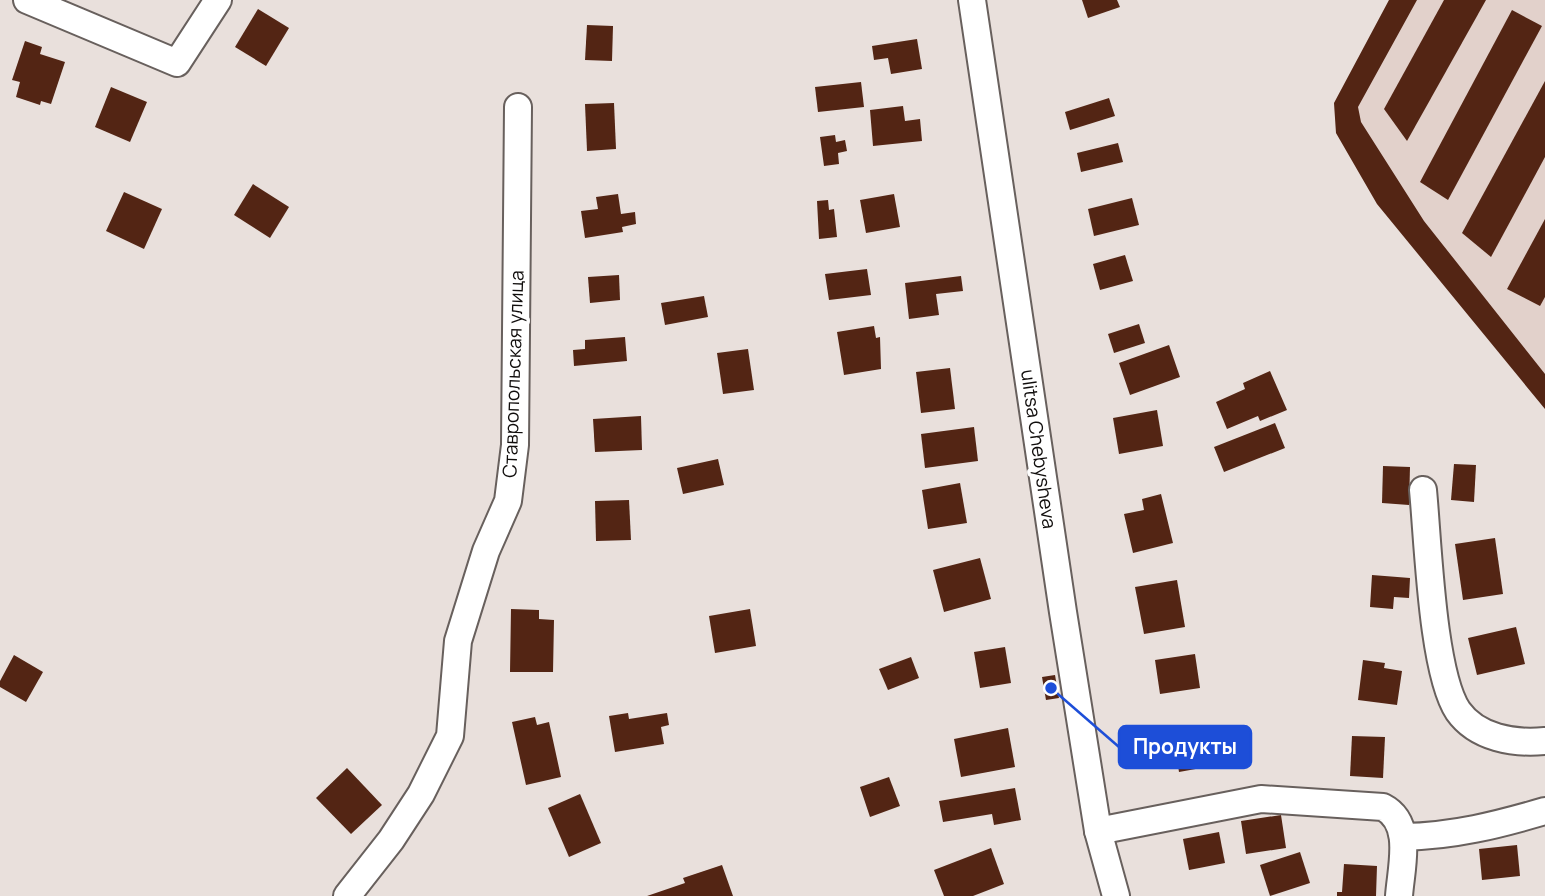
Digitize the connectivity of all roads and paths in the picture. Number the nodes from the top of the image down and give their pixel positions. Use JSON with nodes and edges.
{"nodes":[{"id":1,"x":27,"y":0,"type":"edge"},
{"id":2,"x":218,"y":0,"type":"edge"},
{"id":3,"x":972,"y":0,"type":"edge"},
{"id":4,"x":517,"y":107,"type":"dead end"},
{"id":5,"x":1423,"y":490,"type":"dead end"},
{"id":6,"x":1545,"y":741,"type":"edge"},
{"id":7,"x":1545,"y":811,"type":"edge"},
{"id":8,"x":1098,"y":831,"type":"junction"},
{"id":9,"x":1404,"y":837,"type":"junction"},
{"id":10,"x":347,"y":896,"type":"edge"},
{"id":11,"x":1116,"y":896,"type":"edge"},
{"id":12,"x":1399,"y":896,"type":"edge"}],
"edges":[{"from":1,"to":2,"type":"street"},
{"from":3,"to":8,"type":"street","name":"ulitsa Chebysheva"},
{"from":4,"to":10,"type":"street","name":"Ставропольская улица"},
{"from":5,"to":6,"type":"street"},
{"from":7,"to":9,"type":"street"},
{"from":8,"to":9,"type":"street"},
{"from":8,"to":11,"type":"street","name":"ulitsa Chebysheva"},
{"from":9,"to":12,"type":"street"}]}
